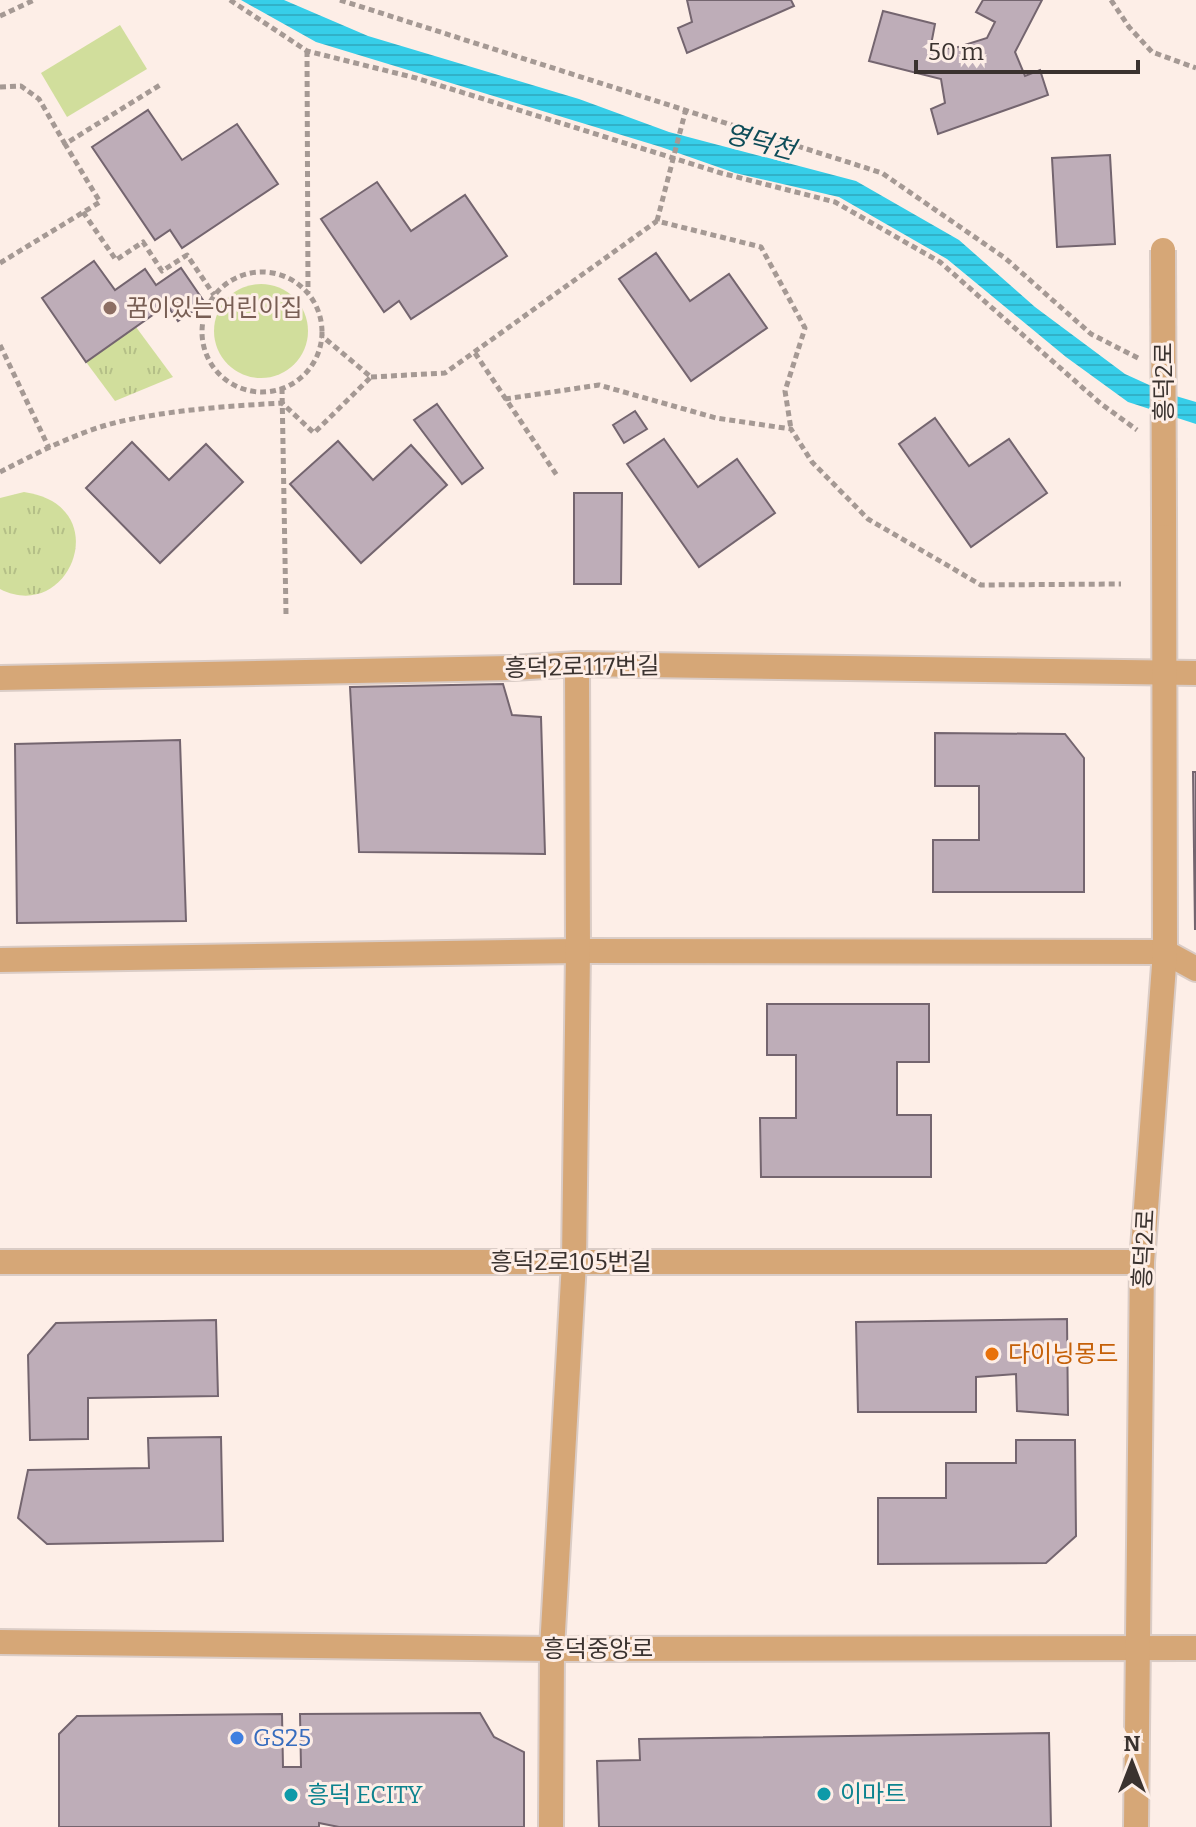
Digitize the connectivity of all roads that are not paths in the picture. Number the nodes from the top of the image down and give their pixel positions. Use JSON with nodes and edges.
{"nodes":[{"id":1,"x":1163,"y":250,"type":"dead end"},
{"id":2,"x":577,"y":664,"type":"junction"},
{"id":3,"x":1165,"y":672,"type":"junction"},
{"id":4,"x":1196,"y":673,"type":"edge"},
{"id":5,"x":0,"y":678,"type":"edge"},
{"id":6,"x":578,"y":951,"type":"junction"},
{"id":7,"x":1165,"y":952,"type":"junction"},
{"id":8,"x":0,"y":960,"type":"edge"},
{"id":9,"x":1196,"y":969,"type":"edge"},
{"id":10,"x":0,"y":1262,"type":"edge"},
{"id":11,"x":574,"y":1262,"type":"junction"},
{"id":12,"x":1142,"y":1262,"type":"junction"},
{"id":13,"x":0,"y":1642,"type":"edge"},
{"id":14,"x":1136,"y":1648,"type":"junction"},
{"id":15,"x":1196,"y":1648,"type":"edge"},
{"id":16,"x":552,"y":1649,"type":"junction"},
{"id":17,"x":551,"y":1827,"type":"edge"},
{"id":18,"x":1136,"y":1827,"type":"edge"}],
"edges":[{"from":1,"to":3,"type":"street","name":"흥덕2로","bridge":true},
{"from":2,"to":3,"type":"street","name":"흥덕2로117번길"},
{"from":2,"to":5,"type":"street","name":"흥덕2로117번길"},
{"from":2,"to":6,"type":"street"},
{"from":3,"to":4,"type":"street","name":"흥덕2로117번길"},
{"from":3,"to":7,"type":"street","name":"흥덕2로"},
{"from":6,"to":7,"type":"street"},
{"from":6,"to":8,"type":"street"},
{"from":6,"to":11,"type":"street"},
{"from":7,"to":9,"type":"street"},
{"from":7,"to":12,"type":"street","name":"흥덕2로"},
{"from":10,"to":11,"type":"street","name":"흥덕2로105번길"},
{"from":11,"to":12,"type":"street","name":"흥덕2로105번길"},
{"from":11,"to":16,"type":"street"},
{"from":12,"to":14,"type":"street","name":"흥덕2로"},
{"from":13,"to":16,"type":"street","name":"흥덕중앙로"},
{"from":14,"to":15,"type":"street","name":"흥덕중앙로"},
{"from":14,"to":16,"type":"street","name":"흥덕중앙로"},
{"from":14,"to":18,"type":"street","name":"흥덕2로"},
{"from":16,"to":17,"type":"street"}]}
